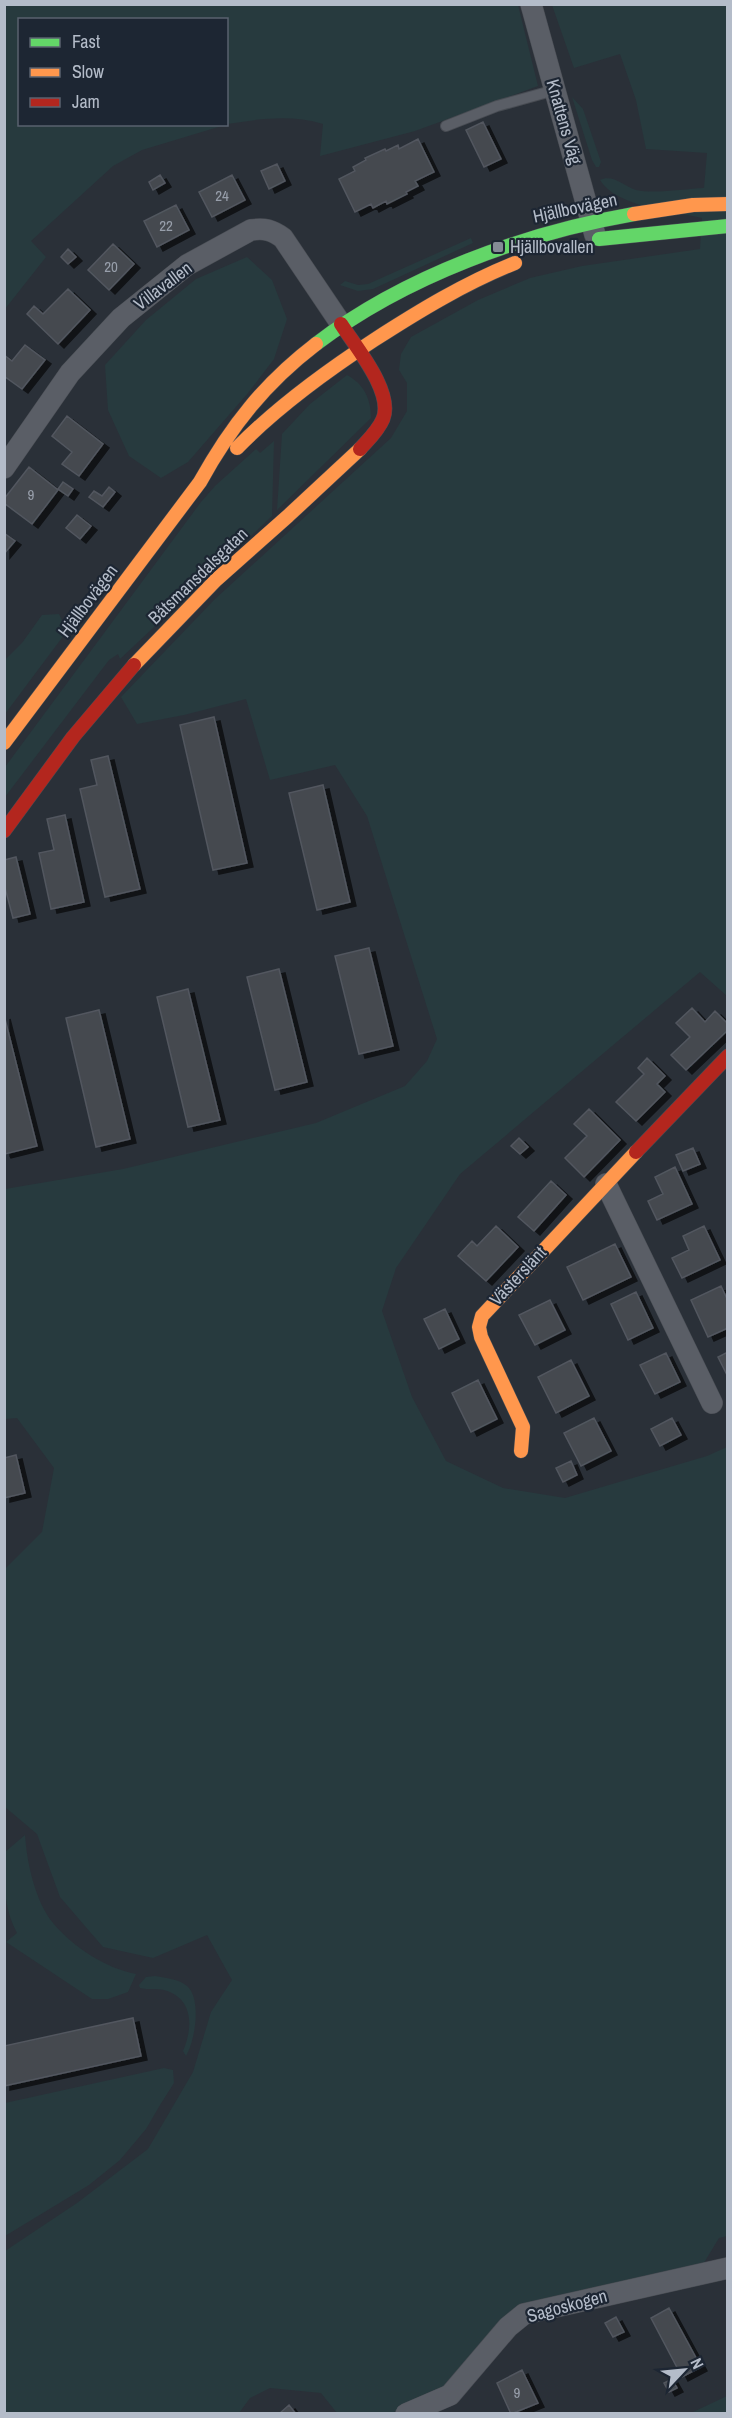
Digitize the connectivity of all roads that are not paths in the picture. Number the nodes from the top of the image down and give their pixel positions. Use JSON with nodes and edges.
{"nodes":[{"id":1,"x":531,"y":4,"type":"edge"},
{"id":2,"x":555,"y":90,"type":"junction"},
{"id":3,"x":446,"y":126,"type":"dead end"},
{"id":4,"x":728,"y":204,"type":"edge"},
{"id":5,"x":728,"y":226,"type":"edge"},
{"id":6,"x":591,"y":234,"type":"junction"},
{"id":7,"x":523,"y":260,"type":"dead end"},
{"id":8,"x":341,"y":324,"type":"junction"},
{"id":9,"x":357,"y":351,"type":"junction"},
{"id":10,"x":4,"y":468,"type":"edge"},
{"id":11,"x":200,"y":482,"type":"junction"},
{"id":12,"x":4,"y":743,"type":"edge"},
{"id":13,"x":4,"y":831,"type":"edge"},
{"id":14,"x":728,"y":1056,"type":"edge"},
{"id":15,"x":606,"y":1184,"type":"junction"},
{"id":16,"x":712,"y":1403,"type":"dead end"},
{"id":17,"x":521,"y":1451,"type":"dead end"},
{"id":18,"x":728,"y":2268,"type":"edge"},
{"id":19,"x":406,"y":2414,"type":"edge"}],
"edges":[{"from":1,"to":2,"type":"street","name":"Knattens Väg"},
{"from":2,"to":3,"type":"lane"},
{"from":2,"to":6,"type":"street","name":"Knattens Väg"},
{"from":4,"to":6,"type":"street","name":"Hjällbovägen"},
{"from":5,"to":6,"type":"street","name":"Hjällbovägen"},
{"from":6,"to":8,"type":"street","name":"Hjällbovägen"},
{"from":7,"to":9,"type":"street","name":"Hjällbovägen"},
{"from":8,"to":9,"type":"street"},
{"from":8,"to":10,"type":"street","name":"Villavallen"},
{"from":8,"to":11,"type":"street","name":"Hjällbovägen"},
{"from":9,"to":11,"type":"street","name":"Hjällbovägen"},
{"from":9,"to":13,"type":"street","name":"Båtsmansdalsgatan"},
{"from":11,"to":12,"type":"street","name":"Hjällbovägen"},
{"from":14,"to":15,"type":"street","name":"Västerslänt"},
{"from":15,"to":16,"type":"street"},
{"from":15,"to":17,"type":"street","name":"Västerslänt"},
{"from":18,"to":19,"type":"street","name":"Sagoskogen"}]}
